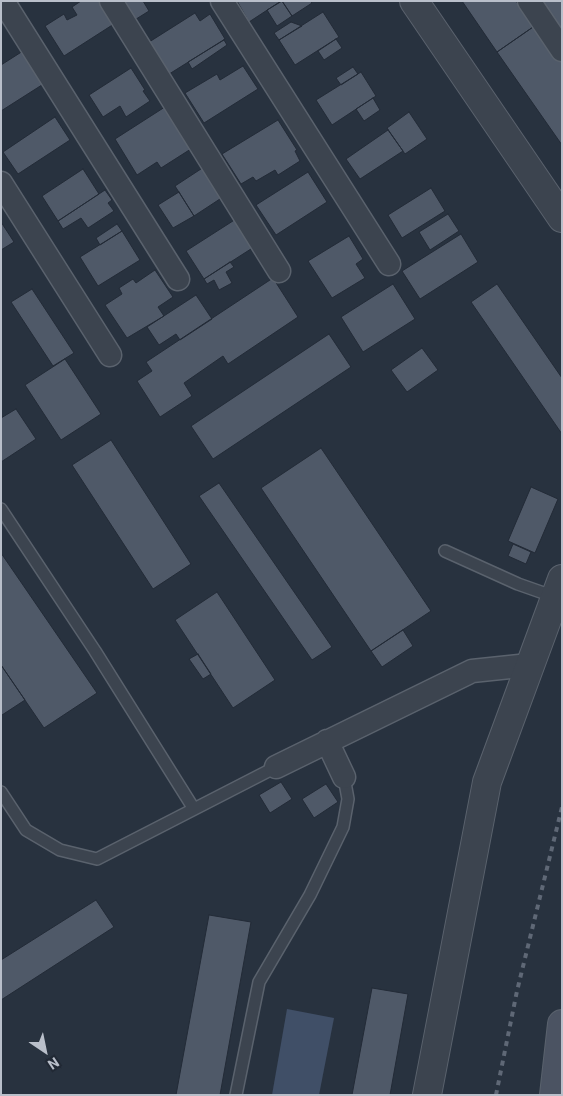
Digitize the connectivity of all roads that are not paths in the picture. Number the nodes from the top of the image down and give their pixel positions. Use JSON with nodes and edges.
{"nodes":[{"id":1,"x":3,"y":1,"type":"edge"},
{"id":2,"x":111,"y":1,"type":"edge"},
{"id":3,"x":222,"y":1,"type":"edge"},
{"id":4,"x":414,"y":1,"type":"edge"},
{"id":5,"x":529,"y":1,"type":"edge"},
{"id":6,"x":562,"y":50,"type":"edge"},
{"id":7,"x":1,"y":183,"type":"edge"},
{"id":8,"x":562,"y":218,"type":"edge"},
{"id":9,"x":390,"y":264,"type":"dead end"},
{"id":10,"x":279,"y":271,"type":"dead end"},
{"id":11,"x":178,"y":280,"type":"dead end"},
{"id":12,"x":110,"y":355,"type":"dead end"},
{"id":13,"x":1,"y":509,"type":"edge"},
{"id":14,"x":445,"y":551,"type":"dead end"},
{"id":15,"x":558,"y":588,"type":"edge"},
{"id":16,"x":529,"y":665,"type":"junction"},
{"id":17,"x":327,"y":741,"type":"junction"},
{"id":18,"x":276,"y":767,"type":"joint"},
{"id":19,"x":344,"y":777,"type":"joint"},
{"id":20,"x":1,"y":792,"type":"edge"},
{"id":21,"x":194,"y":809,"type":"junction"},
{"id":22,"x":561,"y":1041,"type":"edge"},
{"id":23,"x":236,"y":1095,"type":"edge"},
{"id":24,"x":427,"y":1095,"type":"edge"},
{"id":25,"x":554,"y":1095,"type":"edge"}],
"edges":[{"from":1,"to":11,"type":"street"},
{"from":2,"to":10,"type":"street"},
{"from":3,"to":9,"type":"street"},
{"from":4,"to":8,"type":"street"},
{"from":5,"to":6,"type":"street"},
{"from":7,"to":12,"type":"street"},
{"from":13,"to":21,"type":"lane"},
{"from":14,"to":15,"type":"lane"},
{"from":15,"to":16,"type":"street"},
{"from":16,"to":17,"type":"street"},
{"from":16,"to":24,"type":"street"},
{"from":17,"to":18,"type":"street"},
{"from":17,"to":19,"type":"street"},
{"from":18,"to":21,"type":"lane"},
{"from":19,"to":23,"type":"lane"},
{"from":20,"to":21,"type":"lane"},
{"from":22,"to":25,"type":"main road"}]}
